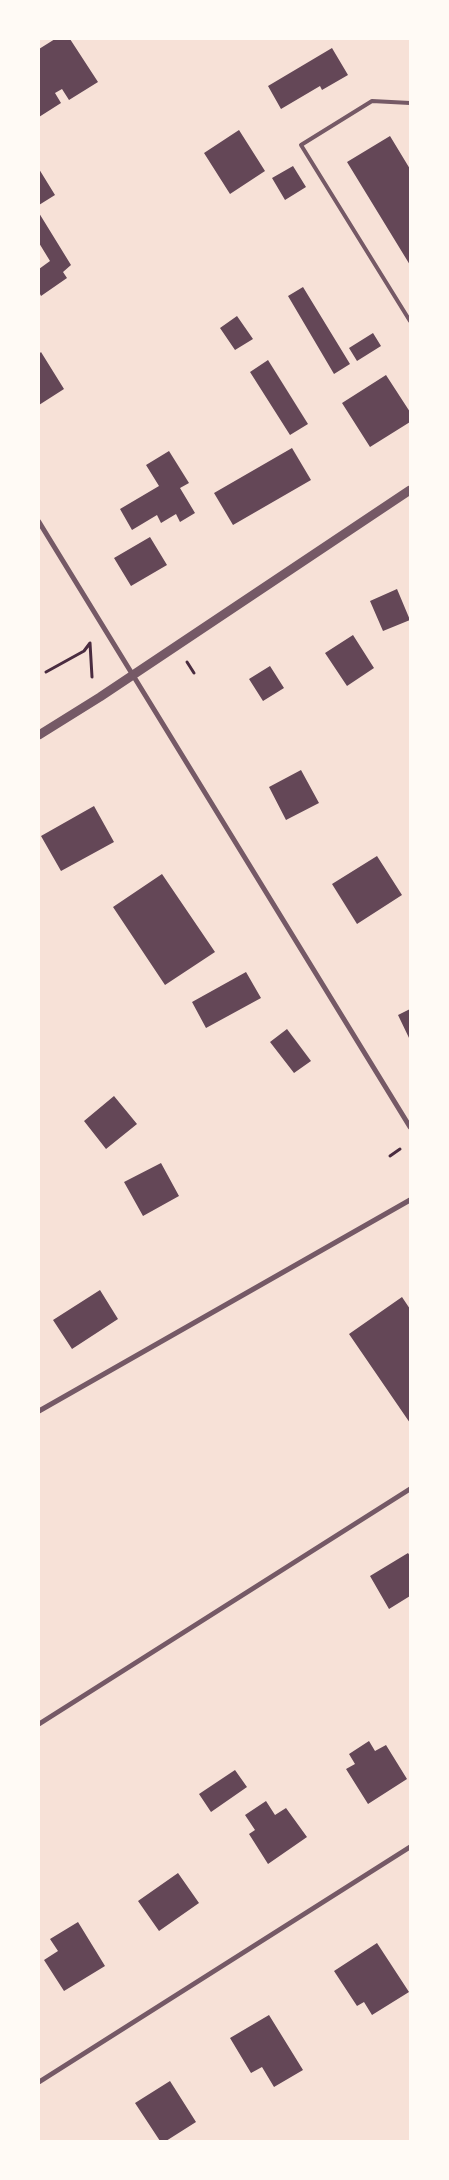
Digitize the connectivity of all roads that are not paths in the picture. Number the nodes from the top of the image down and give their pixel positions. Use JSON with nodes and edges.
{"nodes":[{"id":1,"x":410,"y":103,"type":"edge"},
{"id":2,"x":410,"y":321,"type":"edge"},
{"id":3,"x":410,"y":490,"type":"edge"},
{"id":4,"x":39,"y":522,"type":"edge"},
{"id":5,"x":132,"y":676,"type":"junction"},
{"id":6,"x":39,"y":735,"type":"edge"},
{"id":7,"x":410,"y":1127,"type":"edge"},
{"id":8,"x":410,"y":1200,"type":"edge"},
{"id":9,"x":39,"y":1411,"type":"edge"},
{"id":10,"x":410,"y":1489,"type":"edge"},
{"id":11,"x":39,"y":1724,"type":"edge"},
{"id":12,"x":410,"y":1847,"type":"edge"},
{"id":13,"x":39,"y":2082,"type":"edge"}],
"edges":[{"from":1,"to":2,"type":"lane"},
{"from":3,"to":5,"type":"street"},
{"from":4,"to":5,"type":"street"},
{"from":5,"to":6,"type":"street"},
{"from":5,"to":7,"type":"street"},
{"from":8,"to":9,"type":"street"},
{"from":10,"to":11,"type":"street"},
{"from":12,"to":13,"type":"street"}]}
